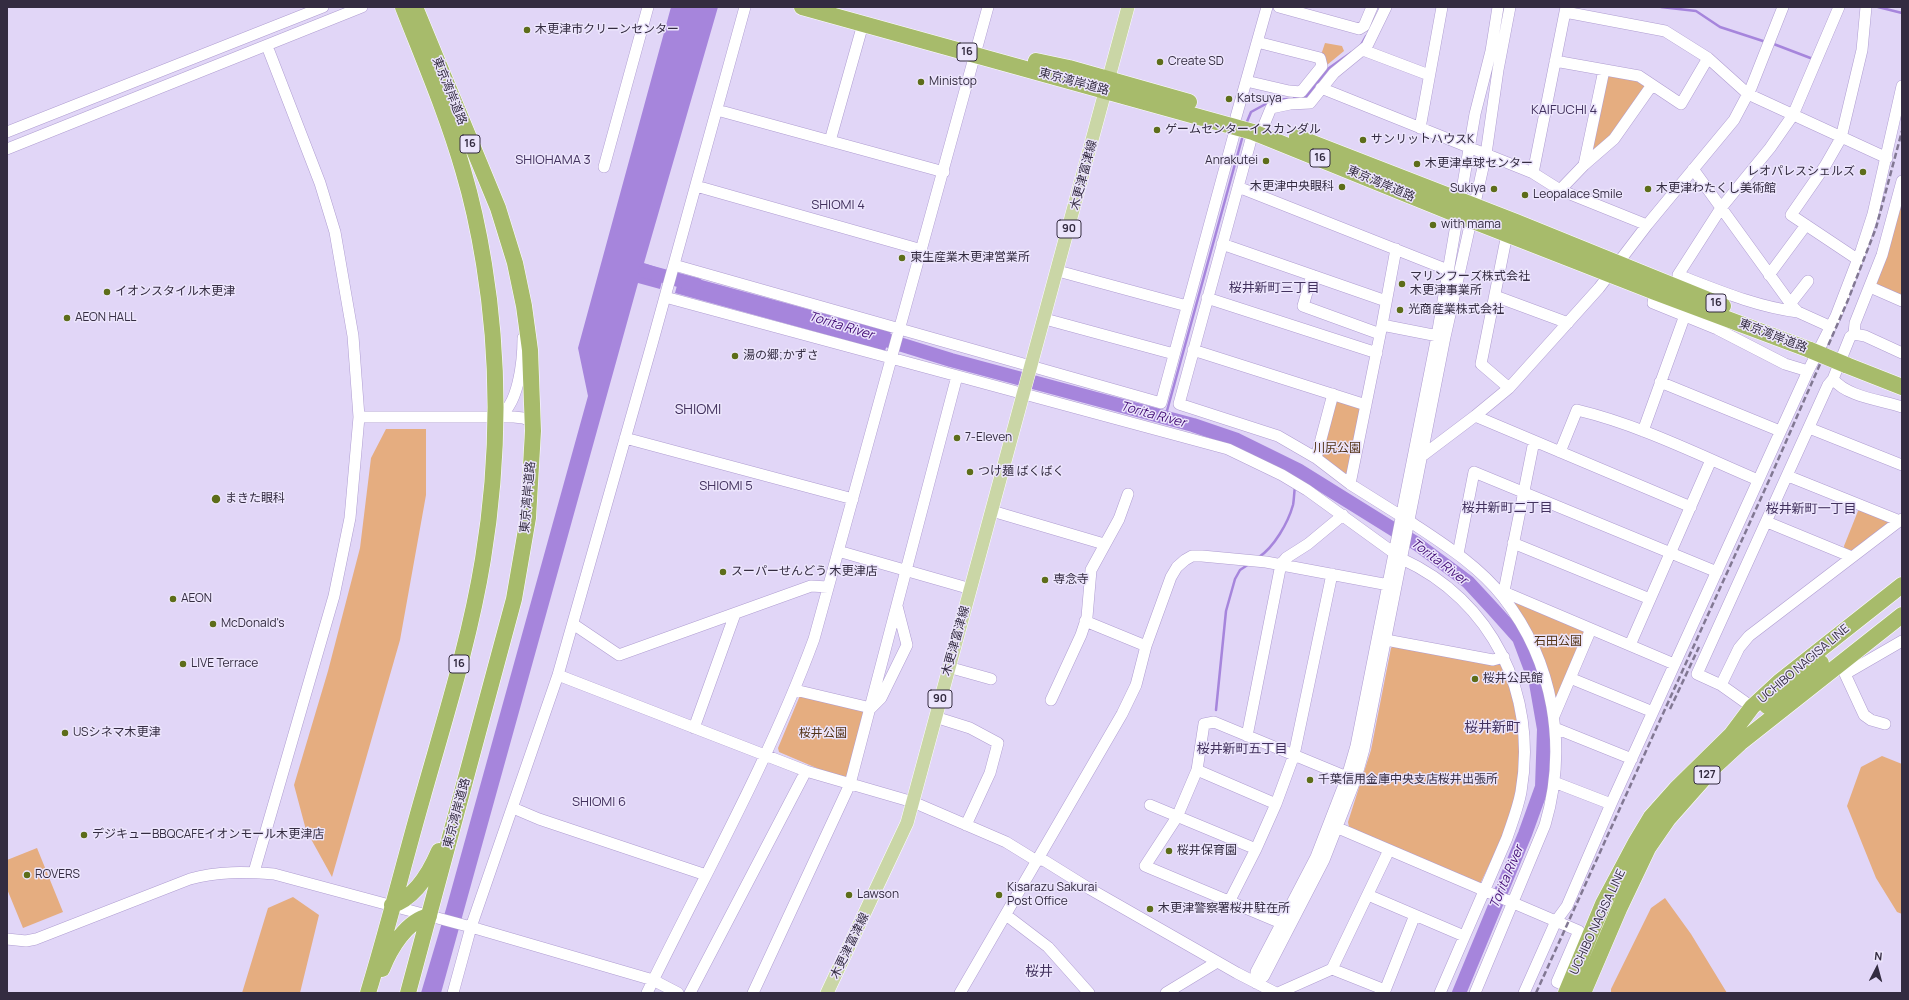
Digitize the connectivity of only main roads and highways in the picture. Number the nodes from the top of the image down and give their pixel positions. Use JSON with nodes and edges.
{"nodes":[{"id":1,"x":403,"y":7,"type":"edge"},
{"id":2,"x":415,"y":7,"type":"edge"},
{"id":3,"x":802,"y":7,"type":"edge"},
{"id":4,"x":840,"y":7,"type":"edge"},
{"id":5,"x":1128,"y":7,"type":"edge"},
{"id":6,"x":977,"y":50,"type":"junction"},
{"id":7,"x":1108,"y":85,"type":"junction"},
{"id":8,"x":1466,"y":211,"type":"junction"},
{"id":9,"x":1613,"y":268,"type":"junction"},
{"id":10,"x":1812,"y":346,"type":"junction"},
{"id":11,"x":1848,"y":360,"type":"junction"},
{"id":12,"x":1902,"y":376,"type":"edge"},
{"id":13,"x":1902,"y":387,"type":"edge"},
{"id":14,"x":1902,"y":585,"type":"edge"},
{"id":15,"x":1902,"y":598,"type":"edge"},
{"id":16,"x":1902,"y":615,"type":"edge"},
{"id":17,"x":1732,"y":735,"type":"junction"},
{"id":18,"x":466,"y":781,"type":"junction"},
{"id":19,"x":392,"y":905,"type":"junction"},
{"id":20,"x":429,"y":916,"type":"junction"},
{"id":21,"x":1577,"y":992,"type":"edge"},
{"id":22,"x":368,"y":993,"type":"edge"},
{"id":23,"x":372,"y":993,"type":"edge"},
{"id":24,"x":408,"y":993,"type":"edge"},
{"id":25,"x":827,"y":993,"type":"edge"}],
"edges":[{"from":1,"to":19,"type":"highway","name":"東京湾岸道路","number":"16"},
{"from":2,"to":18,"type":"highway","name":"東京湾岸道路","number":"16"},
{"from":3,"to":6,"type":"highway","name":"東京湾岸道路","number":"16"},
{"from":4,"to":6,"type":"highway","name":"東京湾岸道路","number":"16"},
{"from":5,"to":7,"type":"main road","name":"木更津富津線","number":"90"},
{"from":6,"to":7,"type":"highway","name":"東京湾岸道路","number":"16"},
{"from":7,"to":8,"type":"highway","name":"東京湾岸道路","number":"16"},
{"from":7,"to":25,"type":"main road","name":"木更津富津線","number":"90"},
{"from":8,"to":9,"type":"highway","name":"東京湾岸道路","number":"16"},
{"from":8,"to":9,"type":"highway","name":"東京湾岸道路","number":"16"},
{"from":9,"to":10,"type":"highway","name":"東京湾岸道路","number":"16"},
{"from":9,"to":10,"type":"highway","name":"東京湾岸道路","number":"16"},
{"from":10,"to":11,"type":"highway","name":"東京湾岸道路","number":"16","bridge":true},
{"from":11,"to":12,"type":"highway","name":"東京湾岸道路","number":"16"},
{"from":11,"to":13,"type":"highway","name":"東京湾岸道路","number":"16"},
{"from":14,"to":17,"type":"highway","name":"UCHIBO NAGISA LINE","number":"127"},
{"from":15,"to":17,"type":"highway","number":"127"},
{"from":16,"to":21,"type":"highway","name":"UCHIBO NAGISA LINE","number":"127"},
{"from":17,"to":21,"type":"highway","name":"UCHIBO NAGISA LINE","number":"127"},
{"from":18,"to":19,"type":"highway"},
{"from":18,"to":20,"type":"highway","name":"東京湾岸道路","number":"16"},
{"from":19,"to":22,"type":"highway","name":"東京湾岸道路","number":"16"},
{"from":20,"to":23,"type":"highway"},
{"from":20,"to":24,"type":"highway","name":"東京湾岸道路","number":"16"}]}
